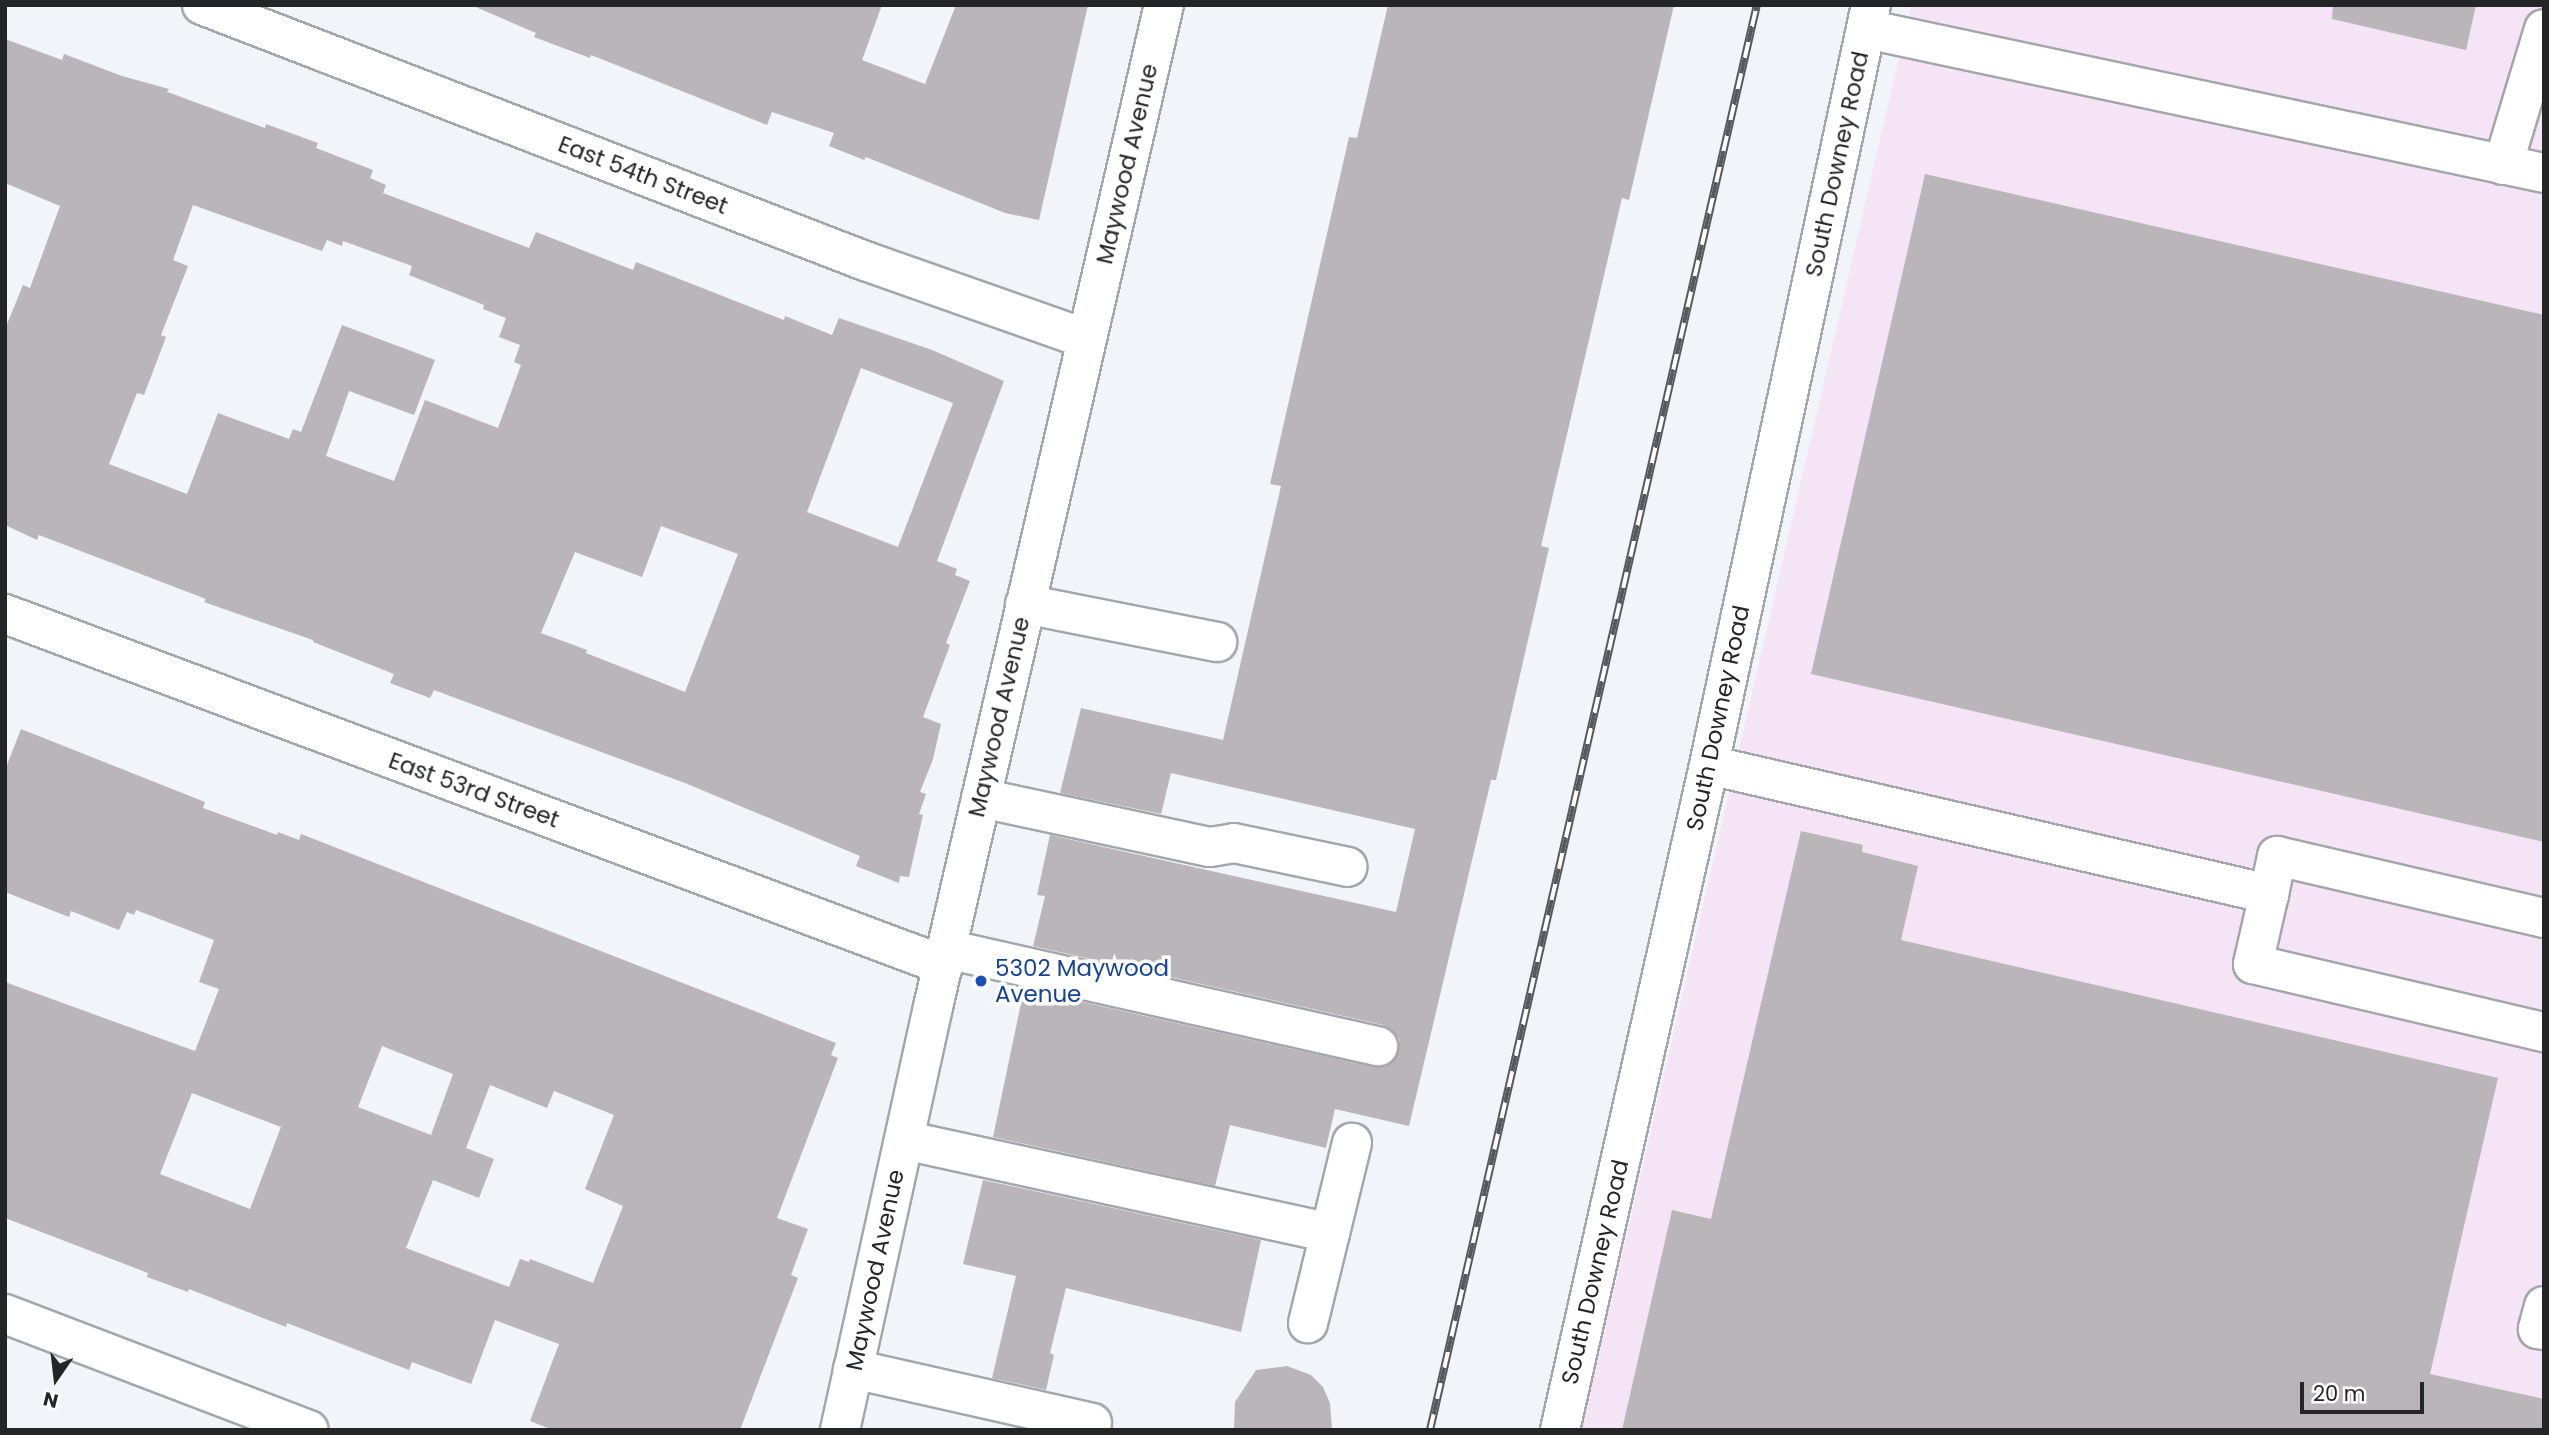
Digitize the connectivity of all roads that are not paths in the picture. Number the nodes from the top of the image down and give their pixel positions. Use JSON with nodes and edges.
{"nodes":[{"id":1,"x":202,"y":5,"type":"edge"},
{"id":2,"x":1164,"y":5,"type":"edge"},
{"id":3,"x":1868,"y":17,"type":"edge"},
{"id":4,"x":2544,"y":29,"type":"edge"},
{"id":5,"x":2503,"y":165,"type":"junction"},
{"id":6,"x":2544,"y":173,"type":"edge"},
{"id":7,"x":1086,"y":339,"type":"junction"},
{"id":8,"x":1026,"y":604,"type":"junction"},
{"id":9,"x":5,"y":614,"type":"edge"},
{"id":10,"x":1217,"y":642,"type":"dead end"},
{"id":11,"x":1709,"y":765,"type":"junction"},
{"id":12,"x":981,"y":798,"type":"junction"},
{"id":13,"x":1348,"y":867,"type":"dead end"},
{"id":14,"x":2269,"y":894,"type":"junction"},
{"id":15,"x":2544,"y":918,"type":"edge"},
{"id":16,"x":944,"y":957,"type":"junction"},
{"id":17,"x":2544,"y":1032,"type":"edge"},
{"id":18,"x":1378,"y":1046,"type":"dead end"},
{"id":19,"x":904,"y":1140,"type":"junction"},
{"id":20,"x":1352,"y":1143,"type":"dead end"},
{"id":21,"x":1330,"y":1233,"type":"junction"},
{"id":22,"x":2544,"y":1306,"type":"edge"},
{"id":23,"x":5,"y":1314,"type":"edge"},
{"id":24,"x":1308,"y":1323,"type":"dead end"},
{"id":25,"x":2544,"y":1330,"type":"edge"},
{"id":26,"x":853,"y":1369,"type":"junction"},
{"id":27,"x":1092,"y":1423,"type":"dead end"},
{"id":28,"x":309,"y":1430,"type":"edge"},
{"id":29,"x":840,"y":1430,"type":"edge"},
{"id":30,"x":1560,"y":1430,"type":"edge"}],
"edges":[{"from":1,"to":7,"type":"street","name":"East 54th Street"},
{"from":2,"to":7,"type":"street","name":"Maywood Avenue"},
{"from":3,"to":5,"type":"street"},
{"from":3,"to":11,"type":"street","name":"South Downey Road"},
{"from":4,"to":5,"type":"street"},
{"from":5,"to":6,"type":"street"},
{"from":7,"to":8,"type":"street","name":"Maywood Avenue"},
{"from":8,"to":10,"type":"street"},
{"from":8,"to":12,"type":"street","name":"Maywood Avenue"},
{"from":9,"to":16,"type":"street","name":"East 53rd Street"},
{"from":11,"to":14,"type":"street"},
{"from":11,"to":30,"type":"street","name":"South Downey Road"},
{"from":12,"to":13,"type":"street"},
{"from":12,"to":16,"type":"street","name":"Maywood Avenue"},
{"from":14,"to":15,"type":"street"},
{"from":14,"to":17,"type":"street"},
{"from":16,"to":18,"type":"street","name":"East 53rd Street"},
{"from":16,"to":19,"type":"street","name":"Maywood Avenue"},
{"from":19,"to":21,"type":"street"},
{"from":19,"to":26,"type":"street","name":"Maywood Avenue"},
{"from":20,"to":21,"type":"street"},
{"from":21,"to":24,"type":"street"},
{"from":22,"to":25,"type":"street"},
{"from":23,"to":28,"type":"street"},
{"from":26,"to":27,"type":"street"},
{"from":26,"to":29,"type":"street","name":"Maywood Avenue"}]}
